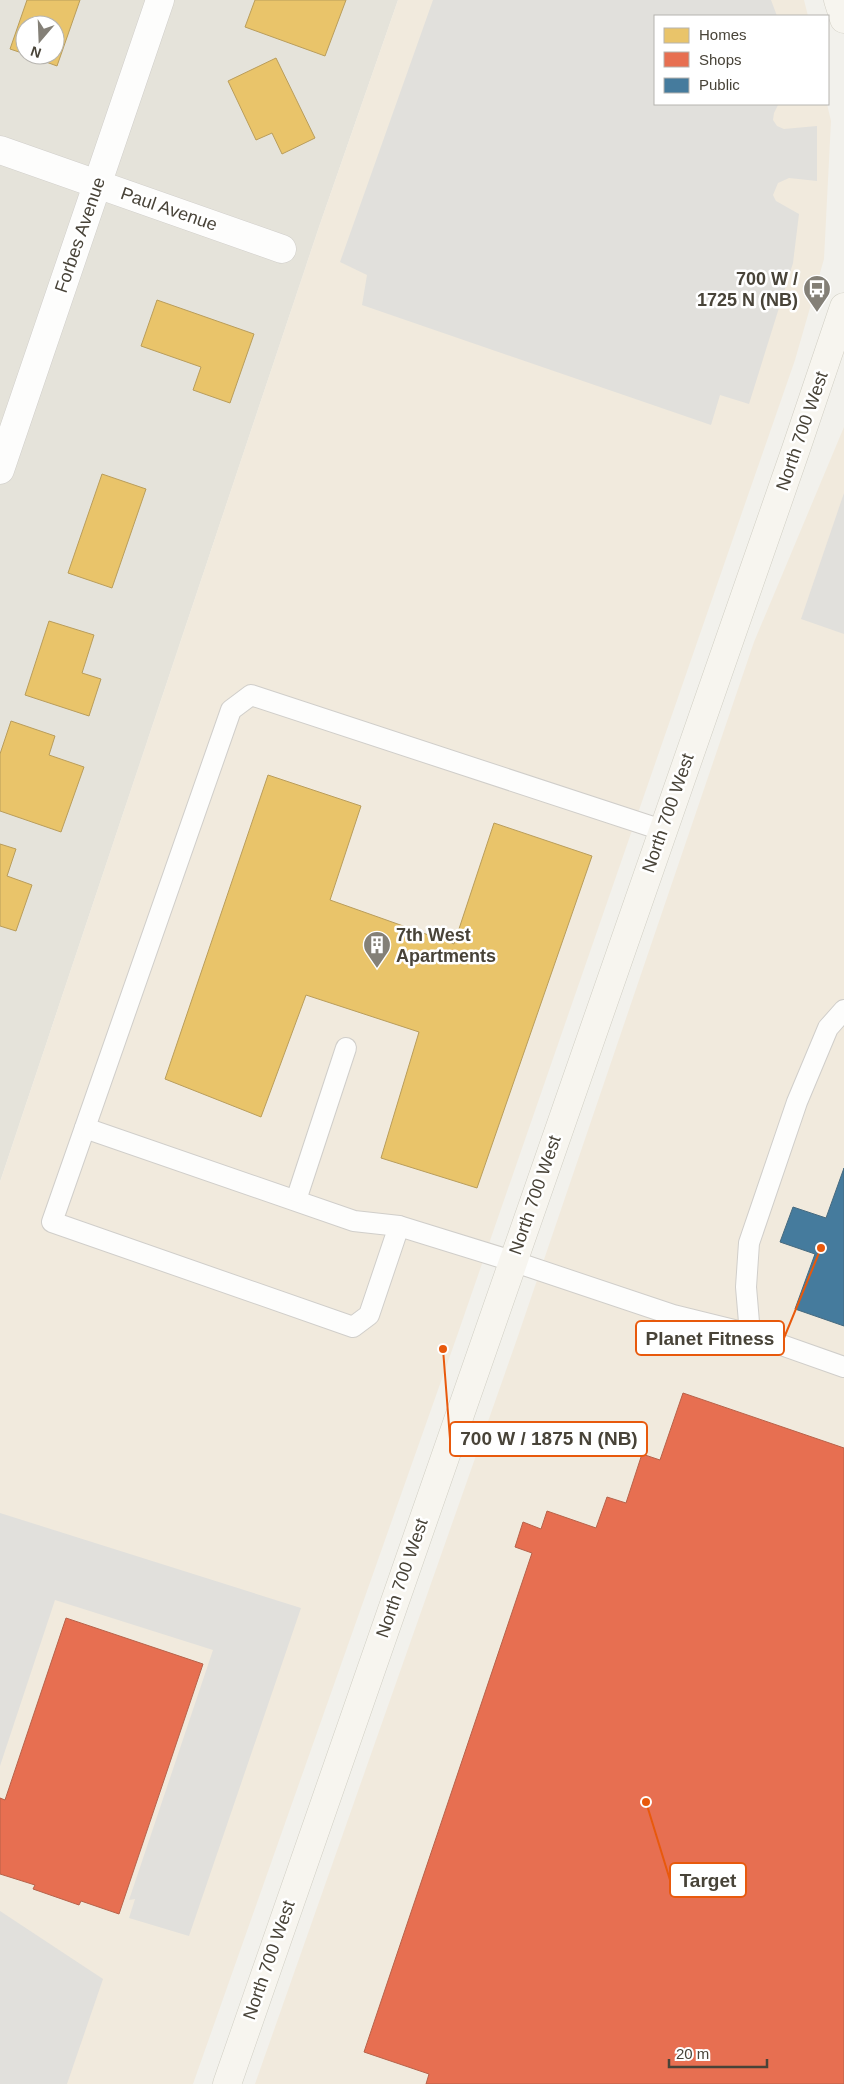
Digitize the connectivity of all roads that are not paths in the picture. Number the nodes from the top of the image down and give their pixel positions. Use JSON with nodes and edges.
{"nodes":[{"id":1,"x":160,"y":0,"type":"edge"},
{"id":2,"x":838,"y":0,"type":"edge"},
{"id":3,"x":844,"y":19,"type":"edge"},
{"id":4,"x":0,"y":150,"type":"edge"},
{"id":5,"x":97,"y":184,"type":"junction"},
{"id":6,"x":282,"y":249,"type":"dead end"},
{"id":7,"x":844,"y":307,"type":"edge"},
{"id":8,"x":0,"y":470,"type":"edge"},
{"id":9,"x":662,"y":830,"type":"junction"},
{"id":10,"x":844,"y":1010,"type":"edge"},
{"id":11,"x":346,"y":1048,"type":"dead end"},
{"id":12,"x":86,"y":1128,"type":"junction"},
{"id":13,"x":296,"y":1200,"type":"junction"},
{"id":14,"x":399,"y":1226,"type":"junction"},
{"id":15,"x":512,"y":1261,"type":"junction"},
{"id":16,"x":750,"y":1334,"type":"junction"},
{"id":17,"x":844,"y":1367,"type":"edge"},
{"id":18,"x":226,"y":2084,"type":"edge"}],
"edges":[{"from":1,"to":5,"type":"street","name":"Forbes Avenue"},
{"from":2,"to":3,"type":"street"},
{"from":4,"to":5,"type":"street","name":"Paul Avenue"},
{"from":5,"to":6,"type":"street","name":"Paul Avenue"},
{"from":5,"to":8,"type":"street","name":"Forbes Avenue"},
{"from":7,"to":9,"type":"street","name":"North 700 West"},
{"from":9,"to":12,"type":"lane"},
{"from":9,"to":15,"type":"street","name":"North 700 West"},
{"from":10,"to":16,"type":"lane"},
{"from":11,"to":13,"type":"lane"},
{"from":12,"to":13,"type":"lane"},
{"from":12,"to":14,"type":"lane"},
{"from":13,"to":14,"type":"lane"},
{"from":14,"to":15,"type":"lane"},
{"from":15,"to":16,"type":"lane"},
{"from":15,"to":18,"type":"street","name":"North 700 West"},
{"from":16,"to":17,"type":"lane"}]}
